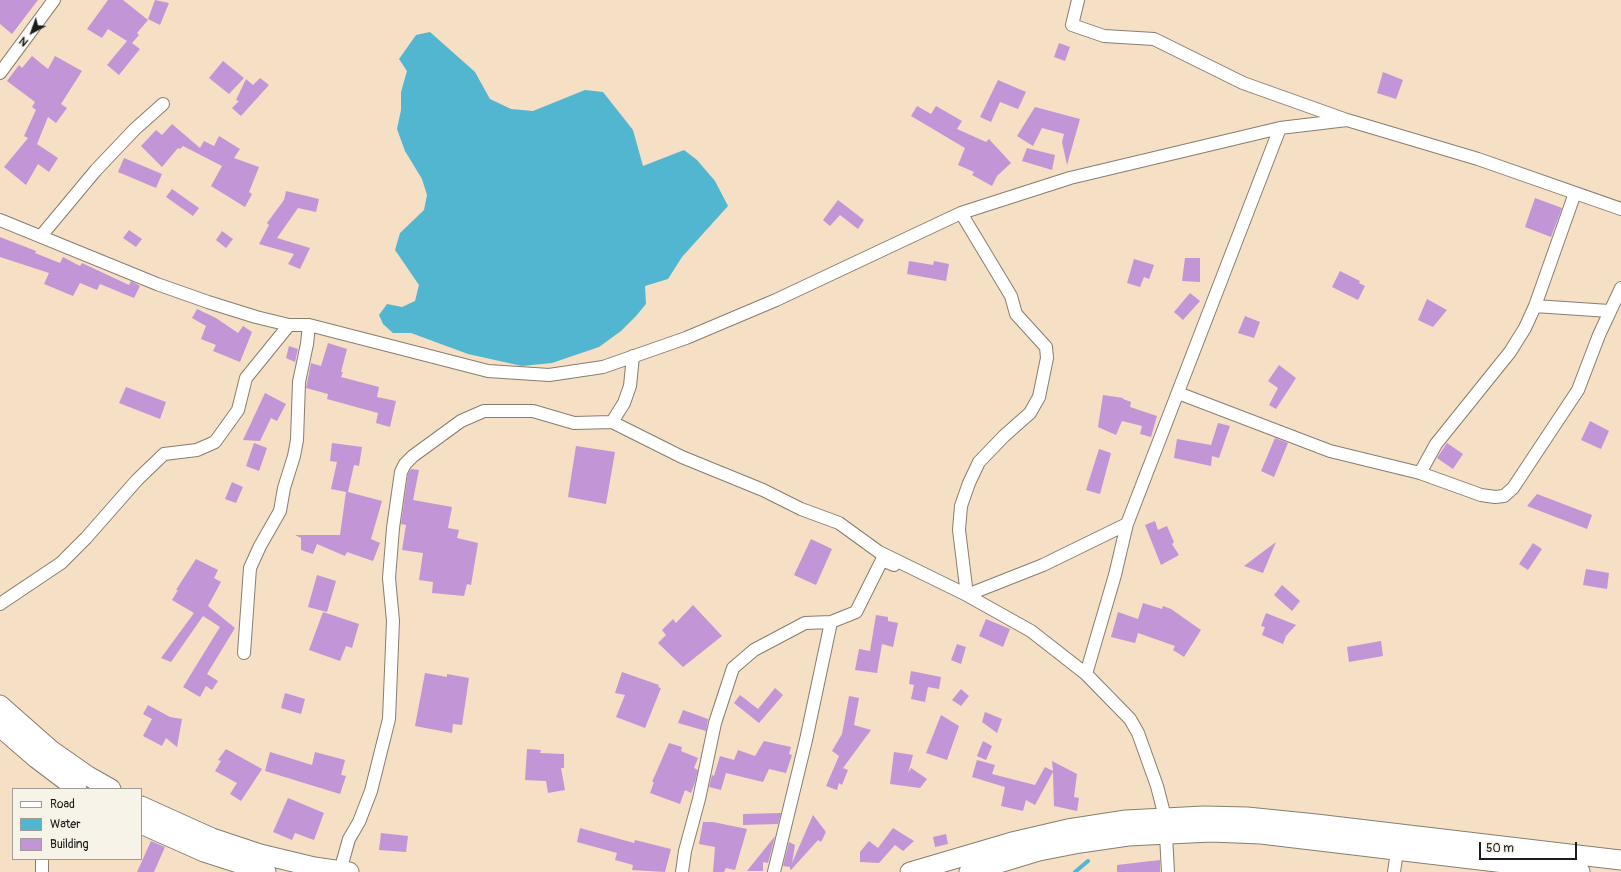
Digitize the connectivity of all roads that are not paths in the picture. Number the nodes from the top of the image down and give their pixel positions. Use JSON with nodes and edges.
{"nodes":[{"id":1,"x":54,"y":0,"type":"edge"},
{"id":2,"x":1078,"y":0,"type":"edge"},
{"id":3,"x":0,"y":73,"type":"edge"},
{"id":4,"x":163,"y":104,"type":"dead end"},
{"id":5,"x":1347,"y":120,"type":"junction"},
{"id":6,"x":1280,"y":128,"type":"junction"},
{"id":7,"x":1575,"y":193,"type":"junction"},
{"id":8,"x":1621,"y":209,"type":"edge"},
{"id":9,"x":961,"y":213,"type":"junction"},
{"id":10,"x":0,"y":220,"type":"edge"},
{"id":11,"x":41,"y":236,"type":"junction"},
{"id":12,"x":1621,"y":288,"type":"edge"},
{"id":13,"x":1535,"y":306,"type":"junction"},
{"id":14,"x":1609,"y":311,"type":"junction"},
{"id":15,"x":289,"y":325,"type":"junction"},
{"id":16,"x":309,"y":325,"type":"junction"},
{"id":17,"x":633,"y":356,"type":"junction"},
{"id":18,"x":1178,"y":393,"type":"junction"},
{"id":19,"x":612,"y":422,"type":"junction"},
{"id":20,"x":1420,"y":473,"type":"junction"},
{"id":21,"x":1127,"y":524,"type":"junction"},
{"id":22,"x":967,"y":595,"type":"junction"},
{"id":23,"x":0,"y":604,"type":"edge"},
{"id":24,"x":831,"y":622,"type":"junction"},
{"id":25,"x":244,"y":653,"type":"dead end"},
{"id":26,"x":1086,"y":674,"type":"junction"},
{"id":27,"x":0,"y":705,"type":"edge"},
{"id":28,"x":0,"y":727,"type":"edge"},
{"id":29,"x":73,"y":788,"type":"edge"},
{"id":30,"x":109,"y":788,"type":"edge"},
{"id":31,"x":142,"y":806,"type":"edge"},
{"id":32,"x":142,"y":825,"type":"edge"},
{"id":33,"x":1166,"y":825,"type":"junction"},
{"id":34,"x":1397,"y":851,"type":"junction"},
{"id":35,"x":42,"y":860,"type":"edge"},
{"id":36,"x":1621,"y":860,"type":"edge"},
{"id":37,"x":344,"y":871,"type":"edge"},
{"id":38,"x":42,"y":872,"type":"edge"},
{"id":39,"x":266,"y":872,"type":"edge"},
{"id":40,"x":682,"y":872,"type":"edge"},
{"id":41,"x":774,"y":872,"type":"edge"},
{"id":42,"x":910,"y":872,"type":"edge"},
{"id":43,"x":969,"y":872,"type":"edge"},
{"id":44,"x":1168,"y":872,"type":"edge"},
{"id":45,"x":1394,"y":872,"type":"edge"},
{"id":46,"x":1580,"y":872,"type":"edge"}],
"edges":[{"from":1,"to":3,"type":"street"},
{"from":2,"to":5,"type":"street"},
{"from":4,"to":11,"type":"street"},
{"from":5,"to":6,"type":"street"},
{"from":5,"to":7,"type":"street"},
{"from":6,"to":9,"type":"street"},
{"from":6,"to":18,"type":"street"},
{"from":7,"to":8,"type":"street"},
{"from":7,"to":13,"type":"street"},
{"from":9,"to":17,"type":"street"},
{"from":9,"to":22,"type":"street"},
{"from":10,"to":11,"type":"street"},
{"from":11,"to":15,"type":"street"},
{"from":12,"to":14,"type":"street"},
{"from":13,"to":14,"type":"street"},
{"from":13,"to":20,"type":"street"},
{"from":14,"to":20,"type":"street"},
{"from":15,"to":16,"type":"street"},
{"from":15,"to":23,"type":"street"},
{"from":16,"to":17,"type":"street"},
{"from":16,"to":25,"type":"street"},
{"from":17,"to":19,"type":"street"},
{"from":18,"to":20,"type":"street"},
{"from":18,"to":21,"type":"street"},
{"from":19,"to":22,"type":"street"},
{"from":19,"to":37,"type":"street"},
{"from":21,"to":22,"type":"street"},
{"from":21,"to":26,"type":"street"},
{"from":22,"to":24,"type":"street"},
{"from":22,"to":26,"type":"street"},
{"from":24,"to":40,"type":"street"},
{"from":24,"to":41,"type":"street"},
{"from":26,"to":33,"type":"street"},
{"from":27,"to":30,"type":"main road"},
{"from":28,"to":29,"type":"main road"},
{"from":31,"to":37,"type":"main road"},
{"from":32,"to":39,"type":"main road"},
{"from":33,"to":34,"type":"main road"},
{"from":33,"to":36,"type":"main road"},
{"from":33,"to":42,"type":"main road"},
{"from":33,"to":43,"type":"main road"},
{"from":33,"to":44,"type":"street"},
{"from":34,"to":45,"type":"street"},
{"from":34,"to":46,"type":"main road"},
{"from":35,"to":38,"type":"street"}]}
